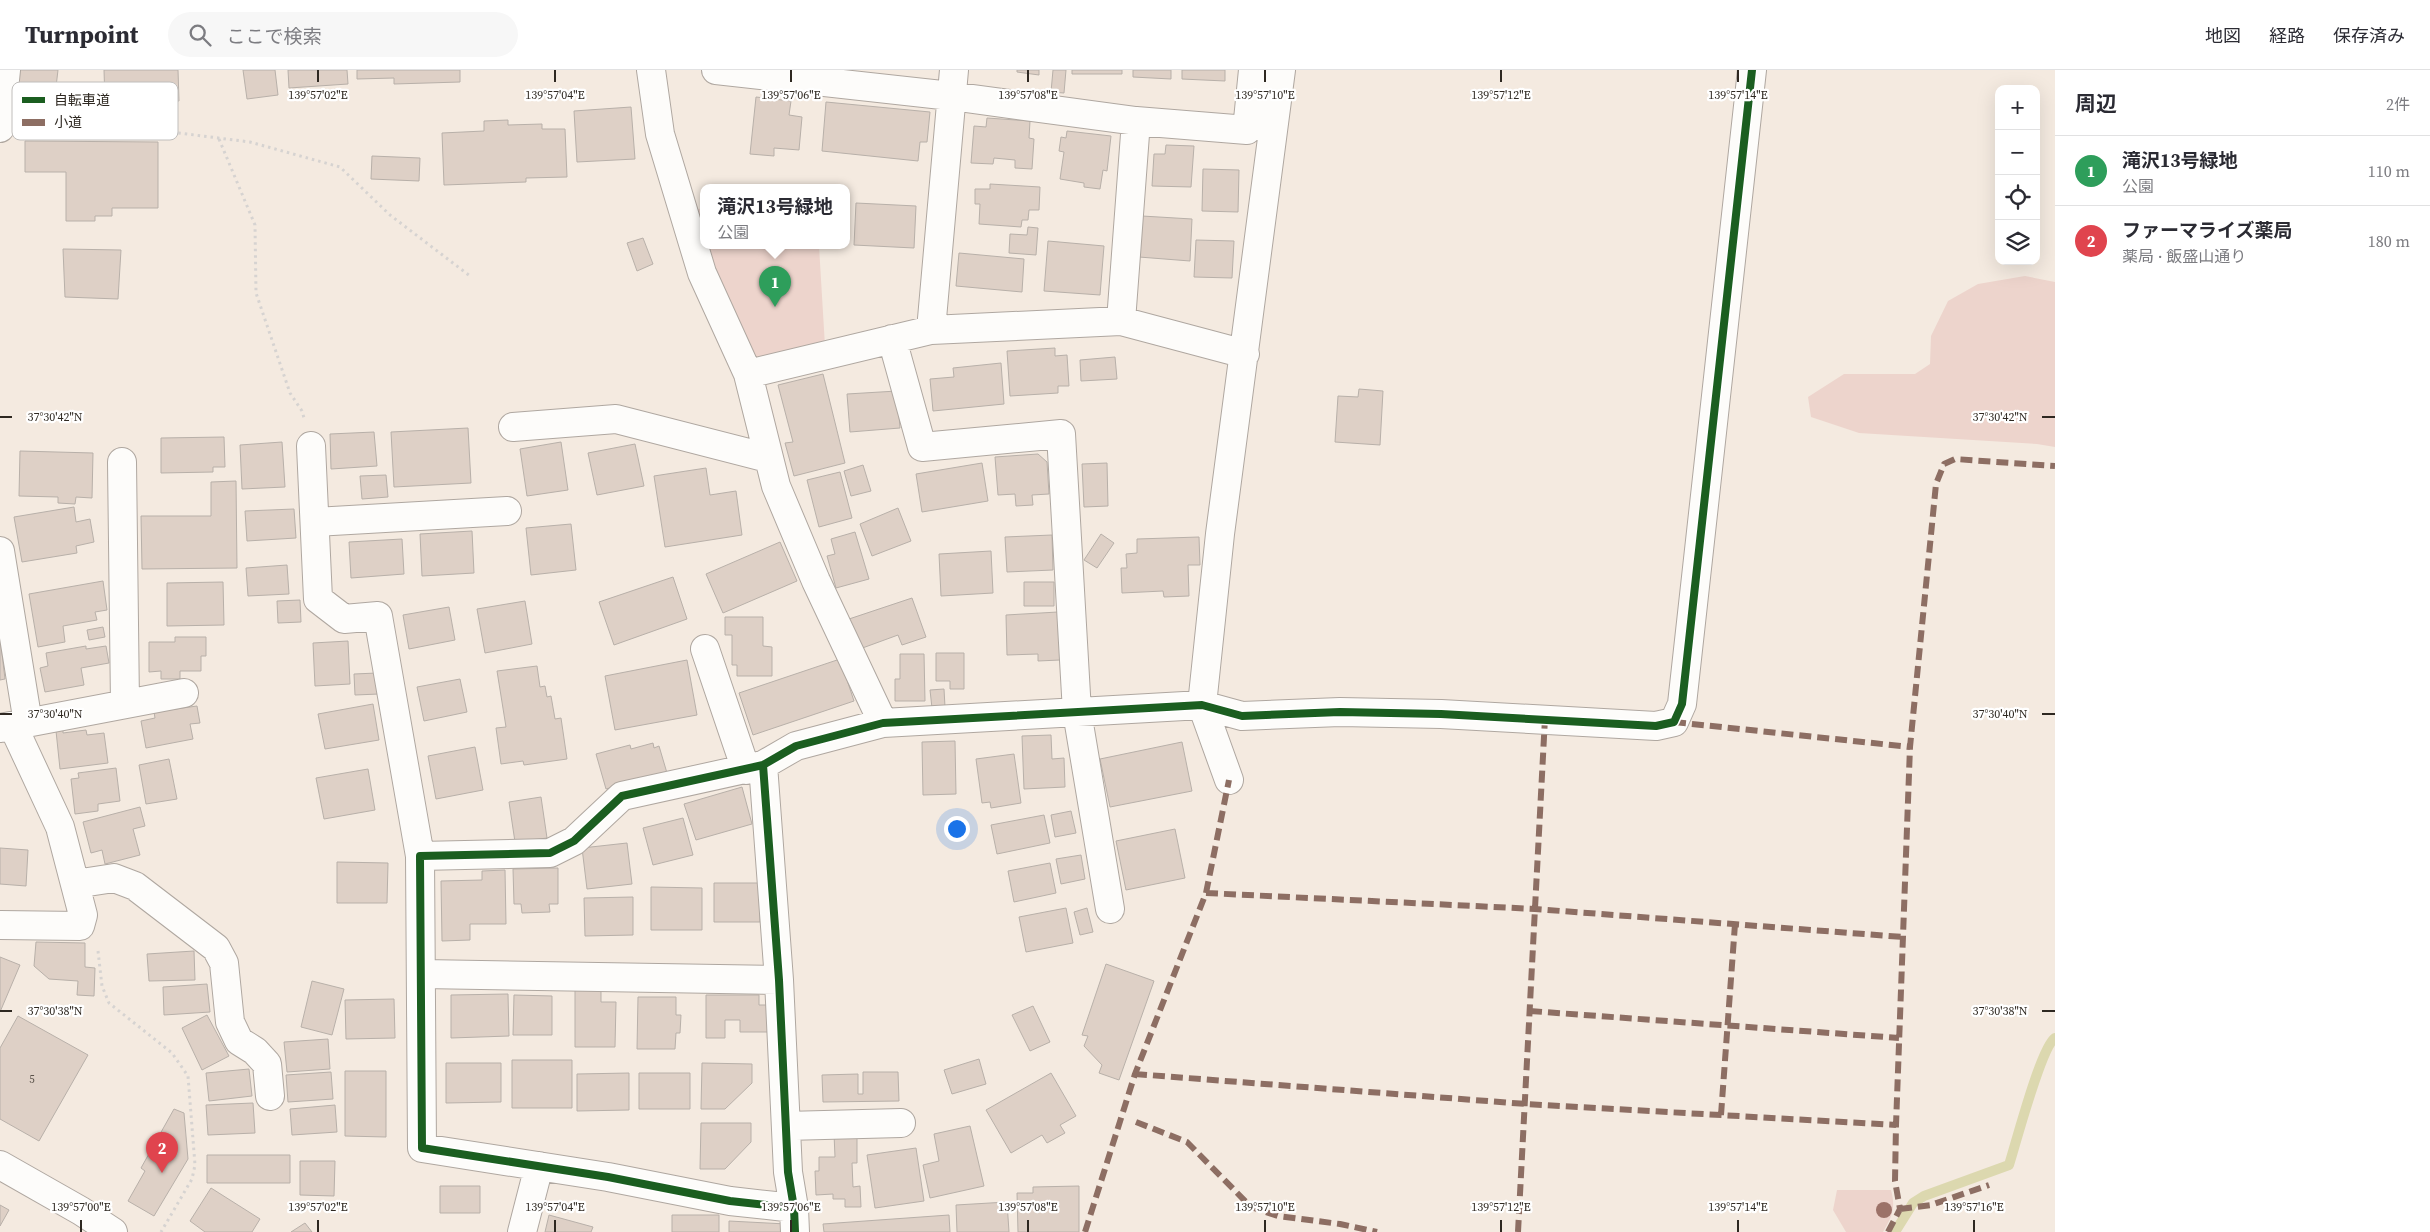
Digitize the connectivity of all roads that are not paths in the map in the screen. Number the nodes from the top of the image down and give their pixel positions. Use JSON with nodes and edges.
{"nodes":[{"id":1,"x":6,"y":70,"type":"edge"},
{"id":2,"x":651,"y":70,"type":"edge"},
{"id":3,"x":716,"y":70,"type":"edge"},
{"id":4,"x":1253,"y":70,"type":"edge"},
{"id":5,"x":1281,"y":70,"type":"edge"},
{"id":6,"x":1752,"y":70,"type":"edge"},
{"id":7,"x":952,"y":83,"type":"edge"},
{"id":8,"x":1136,"y":121,"type":"junction"},
{"id":9,"x":1,"y":127,"type":"edge"},
{"id":10,"x":1121,"y":321,"type":"junction"},
{"id":11,"x":931,"y":330,"type":"junction"},
{"id":12,"x":892,"y":339,"type":"junction"},
{"id":13,"x":1245,"y":354,"type":"junction"},
{"id":14,"x":748,"y":374,"type":"junction"},
{"id":15,"x":513,"y":427,"type":"dead end"},
{"id":16,"x":311,"y":446,"type":"road end"},
{"id":17,"x":768,"y":458,"type":"junction"},
{"id":18,"x":122,"y":462,"type":"dead end"},
{"id":19,"x":507,"y":511,"type":"dead end"},
{"id":20,"x":315,"y":522,"type":"junction"},
{"id":21,"x":0,"y":551,"type":"edge"},
{"id":22,"x":705,"y":649,"type":"dead end"},
{"id":23,"x":184,"y":693,"type":"dead end"},
{"id":24,"x":125,"y":704,"type":"junction"},
{"id":25,"x":1202,"y":706,"type":"junction"},
{"id":26,"x":1077,"y":712,"type":"junction"},
{"id":27,"x":883,"y":723,"type":"junction"},
{"id":28,"x":14,"y":726,"type":"edge"},
{"id":29,"x":755,"y":768,"type":"junction"},
{"id":30,"x":1229,"y":780,"type":"dead end"},
{"id":31,"x":420,"y":856,"type":"junction"},
{"id":32,"x":75,"y":884,"type":"junction"},
{"id":33,"x":1110,"y":909,"type":"dead end"},
{"id":34,"x":0,"y":925,"type":"edge"},
{"id":35,"x":422,"y":974,"type":"junction"},
{"id":36,"x":780,"y":980,"type":"junction"},
{"id":37,"x":270,"y":1096,"type":"dead end"},
{"id":38,"x":901,"y":1123,"type":"dead end"},
{"id":39,"x":786,"y":1126,"type":"junction"},
{"id":40,"x":0,"y":1165,"type":"edge"},
{"id":41,"x":539,"y":1166,"type":"junction"},
{"id":42,"x":795,"y":1220,"type":"edge"},
{"id":43,"x":113,"y":1232,"type":"edge"},
{"id":44,"x":522,"y":1232,"type":"edge"}],
"edges":[{"from":1,"to":9,"type":"street"},
{"from":2,"to":14,"type":"street"},
{"from":3,"to":7,"type":"street"},
{"from":4,"to":8,"type":"street"},
{"from":5,"to":13,"type":"street"},
{"from":6,"to":25,"type":"street"},
{"from":7,"to":8,"type":"street"},
{"from":7,"to":11,"type":"street"},
{"from":8,"to":10,"type":"street"},
{"from":10,"to":11,"type":"street"},
{"from":10,"to":13,"type":"street"},
{"from":11,"to":12,"type":"street"},
{"from":12,"to":14,"type":"street"},
{"from":12,"to":26,"type":"street"},
{"from":13,"to":25,"type":"street"},
{"from":14,"to":17,"type":"street"},
{"from":15,"to":17,"type":"street"},
{"from":16,"to":20,"type":"street"},
{"from":17,"to":27,"type":"street"},
{"from":18,"to":24,"type":"street"},
{"from":19,"to":20,"type":"street"},
{"from":20,"to":31,"type":"street"},
{"from":21,"to":28,"type":"street"},
{"from":22,"to":29,"type":"street"},
{"from":23,"to":24,"type":"street"},
{"from":24,"to":28,"type":"street"},
{"from":25,"to":26,"type":"street"},
{"from":25,"to":30,"type":"street"},
{"from":26,"to":27,"type":"street"},
{"from":26,"to":33,"type":"street"},
{"from":27,"to":29,"type":"street"},
{"from":28,"to":32,"type":"street"},
{"from":29,"to":31,"type":"street"},
{"from":29,"to":36,"type":"street"},
{"from":31,"to":35,"type":"street"},
{"from":32,"to":34,"type":"street"},
{"from":32,"to":37,"type":"street"},
{"from":35,"to":36,"type":"street"},
{"from":35,"to":41,"type":"street"},
{"from":36,"to":39,"type":"street"},
{"from":38,"to":39,"type":"street"},
{"from":39,"to":42,"type":"street"},
{"from":40,"to":43,"type":"street"},
{"from":41,"to":42,"type":"street"},
{"from":41,"to":44,"type":"street"}]}
